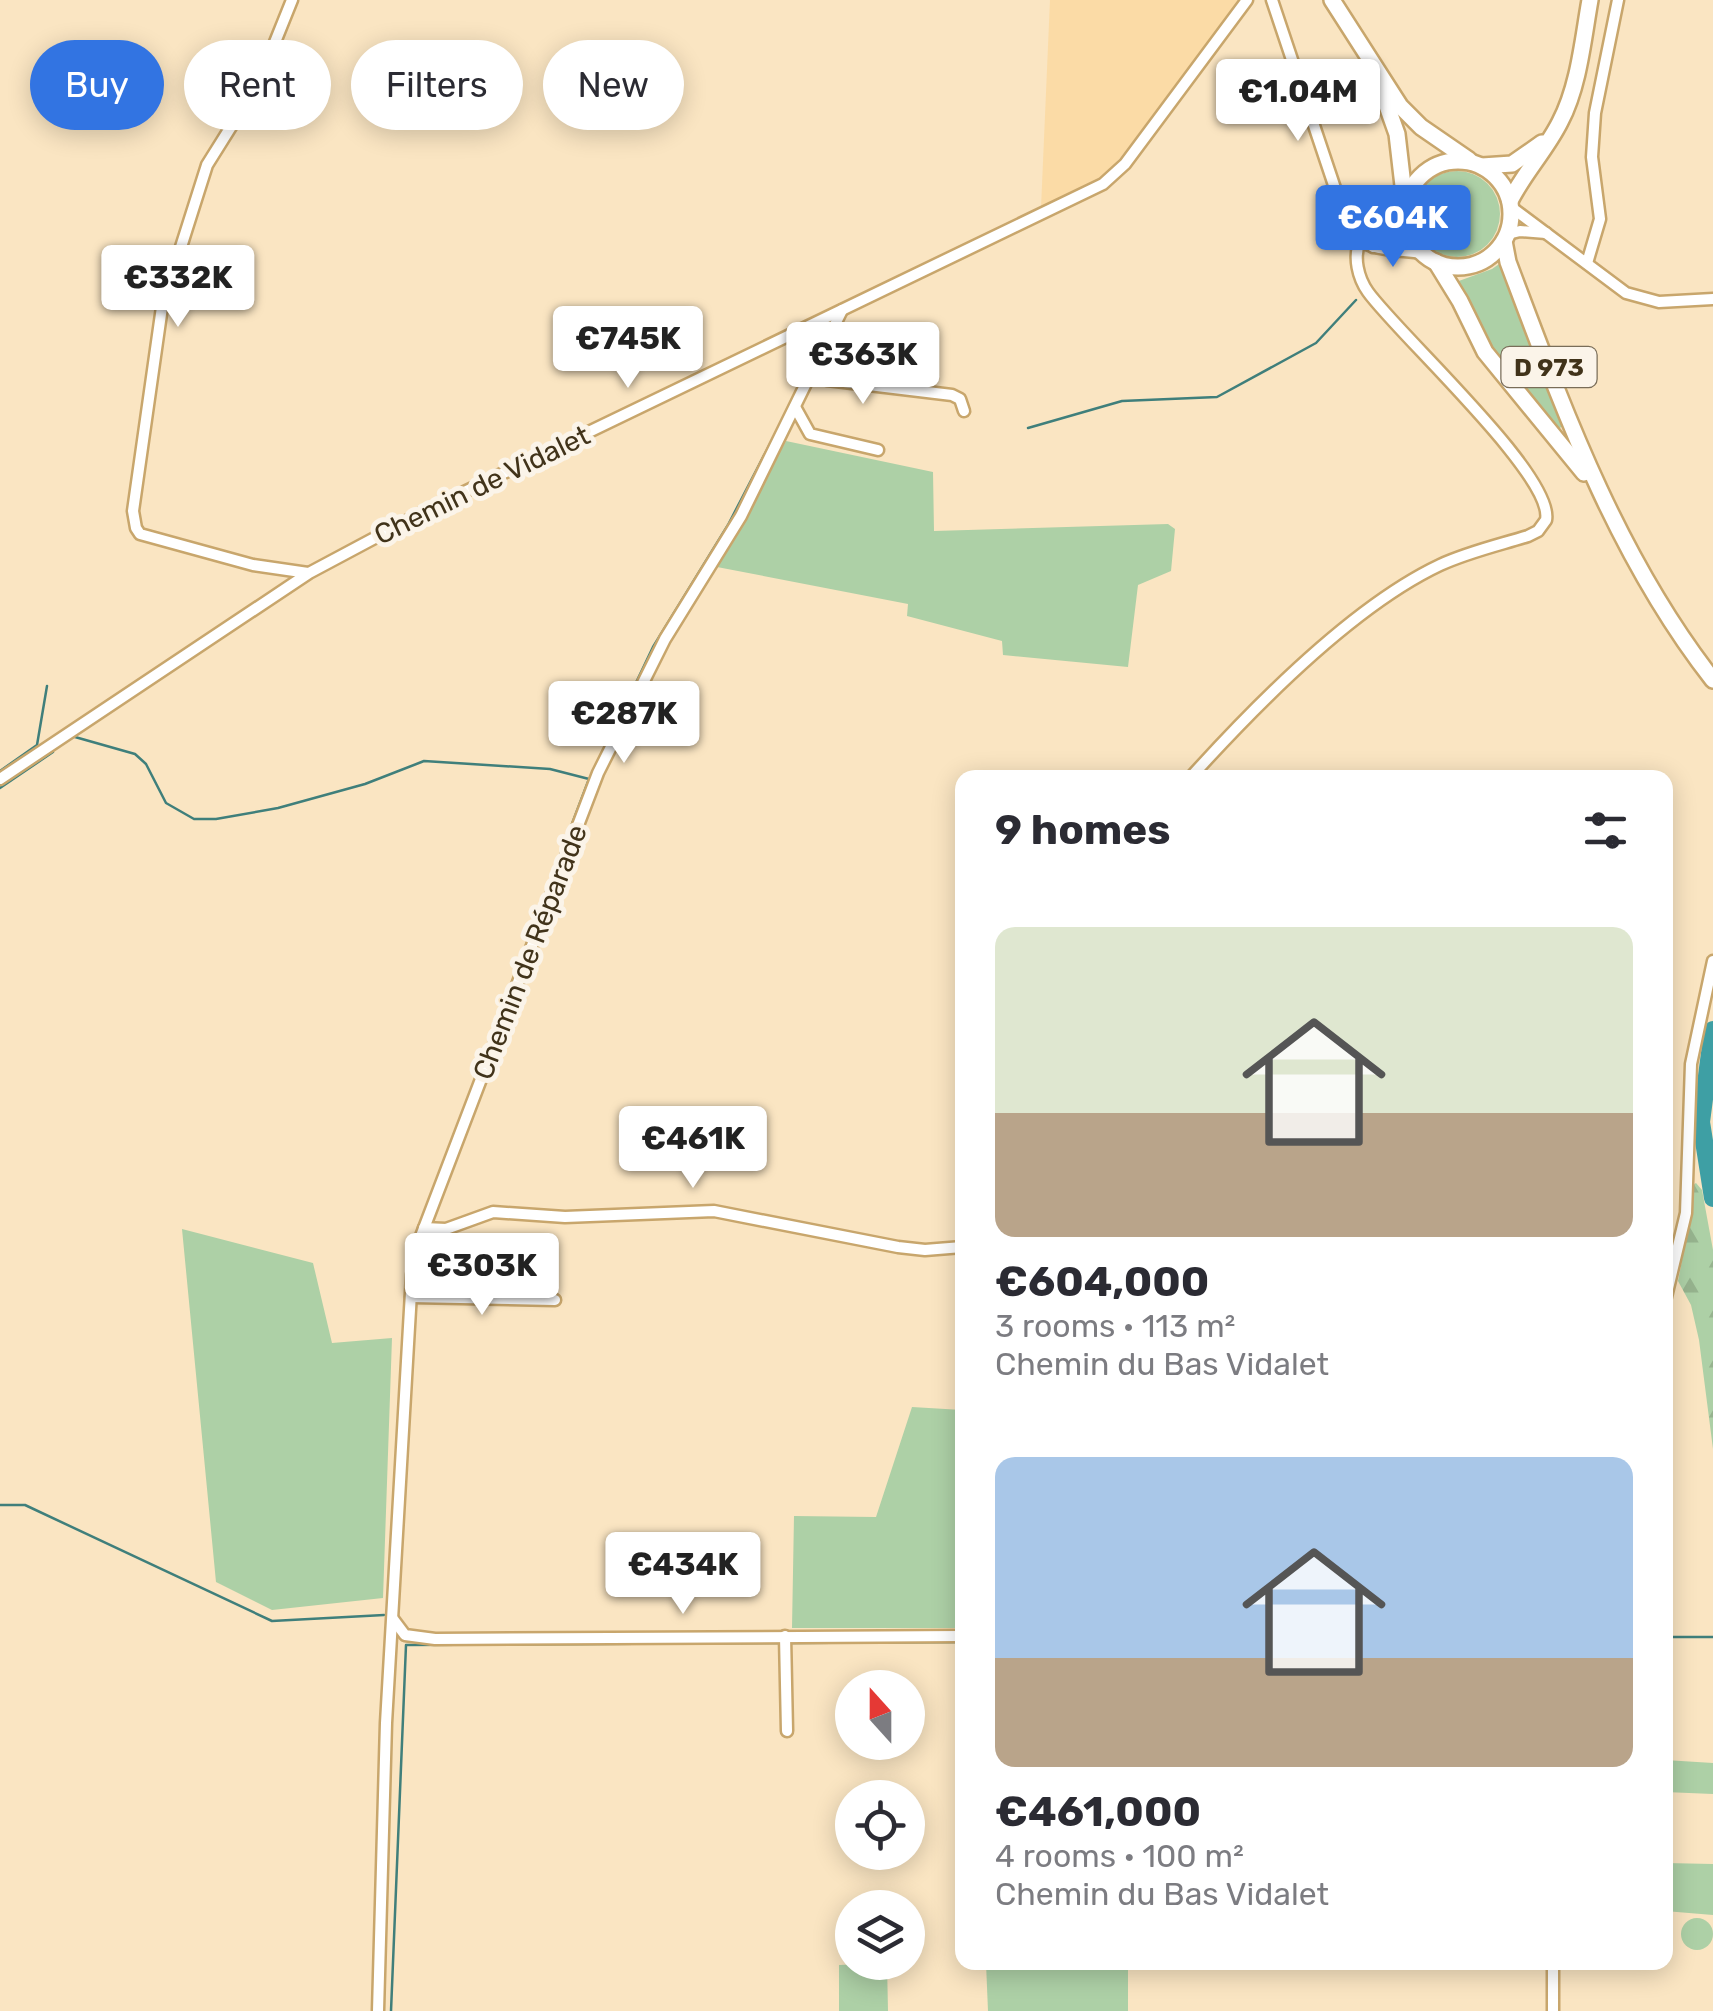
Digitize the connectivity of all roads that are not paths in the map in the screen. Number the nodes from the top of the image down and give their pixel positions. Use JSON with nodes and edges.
{"nodes":[{"id":1,"x":292,"y":0,"type":"edge"},
{"id":2,"x":1247,"y":0,"type":"edge"},
{"id":3,"x":1272,"y":0,"type":"edge"},
{"id":4,"x":1332,"y":0,"type":"edge"},
{"id":5,"x":1590,"y":0,"type":"edge"},
{"id":6,"x":1618,"y":0,"type":"edge"},
{"id":7,"x":1370,"y":63,"type":"junction"},
{"id":8,"x":1553,"y":134,"type":"junction"},
{"id":9,"x":1478,"y":165,"type":"junction"},
{"id":10,"x":1510,"y":204,"type":"junction"},
{"id":11,"x":1405,"y":213,"type":"junction"},
{"id":12,"x":1548,"y":233,"type":"junction"},
{"id":13,"x":1506,"y":238,"type":"junction"},
{"id":14,"x":1360,"y":242,"type":"junction"},
{"id":15,"x":1373,"y":247,"type":"junction"},
{"id":16,"x":1429,"y":258,"type":"junction"},
{"id":17,"x":1587,"y":263,"type":"junction"},
{"id":18,"x":1713,"y":300,"type":"edge"},
{"id":19,"x":842,"y":310,"type":"junction"},
{"id":20,"x":817,"y":361,"type":"junction"},
{"id":21,"x":795,"y":407,"type":"junction"},
{"id":22,"x":964,"y":411,"type":"dead end"},
{"id":23,"x":878,"y":450,"type":"dead end"},
{"id":24,"x":1599,"y":492,"type":"junction"},
{"id":25,"x":309,"y":573,"type":"junction"},
{"id":26,"x":1713,"y":680,"type":"edge"},
{"id":27,"x":1197,"y":770,"type":"edge"},
{"id":28,"x":0,"y":779,"type":"edge"},
{"id":29,"x":1713,"y":961,"type":"edge"},
{"id":30,"x":424,"y":1228,"type":"junction"},
{"id":31,"x":955,"y":1248,"type":"edge"},
{"id":32,"x":1673,"y":1267,"type":"edge"},
{"id":33,"x":411,"y":1297,"type":"junction"},
{"id":34,"x":555,"y":1300,"type":"dead end"},
{"id":35,"x":392,"y":1619,"type":"junction"},
{"id":36,"x":785,"y":1636,"type":"junction"},
{"id":37,"x":955,"y":1636,"type":"edge"},
{"id":38,"x":786,"y":1731,"type":"dead end"},
{"id":39,"x":1553,"y":1970,"type":"edge"},
{"id":40,"x":378,"y":2011,"type":"edge"},
{"id":41,"x":1553,"y":2011,"type":"edge"}],
"edges":[{"from":1,"to":25,"type":"street"},
{"from":2,"to":19,"type":"street","name":"Chemin de Vidalet"},
{"from":3,"to":14,"type":"street"},
{"from":4,"to":7,"type":"main road"},
{"from":5,"to":8,"type":"main road"},
{"from":6,"to":17,"type":"street"},
{"from":7,"to":9,"type":"main road"},
{"from":7,"to":11,"type":"main road"},
{"from":8,"to":9,"type":"main road"},
{"from":8,"to":10,"type":"main road"},
{"from":9,"to":10,"type":"main road"},
{"from":9,"to":11,"type":"main road"},
{"from":10,"to":12,"type":"street"},
{"from":10,"to":13,"type":"main road"},
{"from":11,"to":15,"type":"street"},
{"from":11,"to":16,"type":"main road"},
{"from":12,"to":13,"type":"street"},
{"from":12,"to":17,"type":"street"},
{"from":13,"to":16,"type":"main road"},
{"from":13,"to":24,"type":"main road","number":"D 973"},
{"from":14,"to":15,"type":"street"},
{"from":14,"to":27,"type":"street"},
{"from":15,"to":16,"type":"street"},
{"from":16,"to":24,"type":"main road","number":"D 973"},
{"from":17,"to":18,"type":"street"},
{"from":19,"to":20,"type":"street","name":"Chemin de Réparade"},
{"from":19,"to":25,"type":"street","name":"Chemin de Vidalet"},
{"from":20,"to":21,"type":"street","name":"Chemin de Réparade"},
{"from":20,"to":22,"type":"street"},
{"from":21,"to":23,"type":"street"},
{"from":21,"to":30,"type":"street","name":"Chemin de Réparade"},
{"from":24,"to":26,"type":"main road","number":"D 973"},
{"from":25,"to":28,"type":"street","name":"Chemin de Vidalet"},
{"from":29,"to":32,"type":"street"},
{"from":30,"to":31,"type":"street"},
{"from":30,"to":33,"type":"street","name":"Chemin de Réparade"},
{"from":33,"to":34,"type":"street"},
{"from":33,"to":35,"type":"street","name":"Chemin de Réparade"},
{"from":35,"to":36,"type":"street"},
{"from":35,"to":40,"type":"street","name":"Chemin de Réparade"},
{"from":36,"to":37,"type":"street"},
{"from":36,"to":38,"type":"street"},
{"from":39,"to":41,"type":"street"}]}
